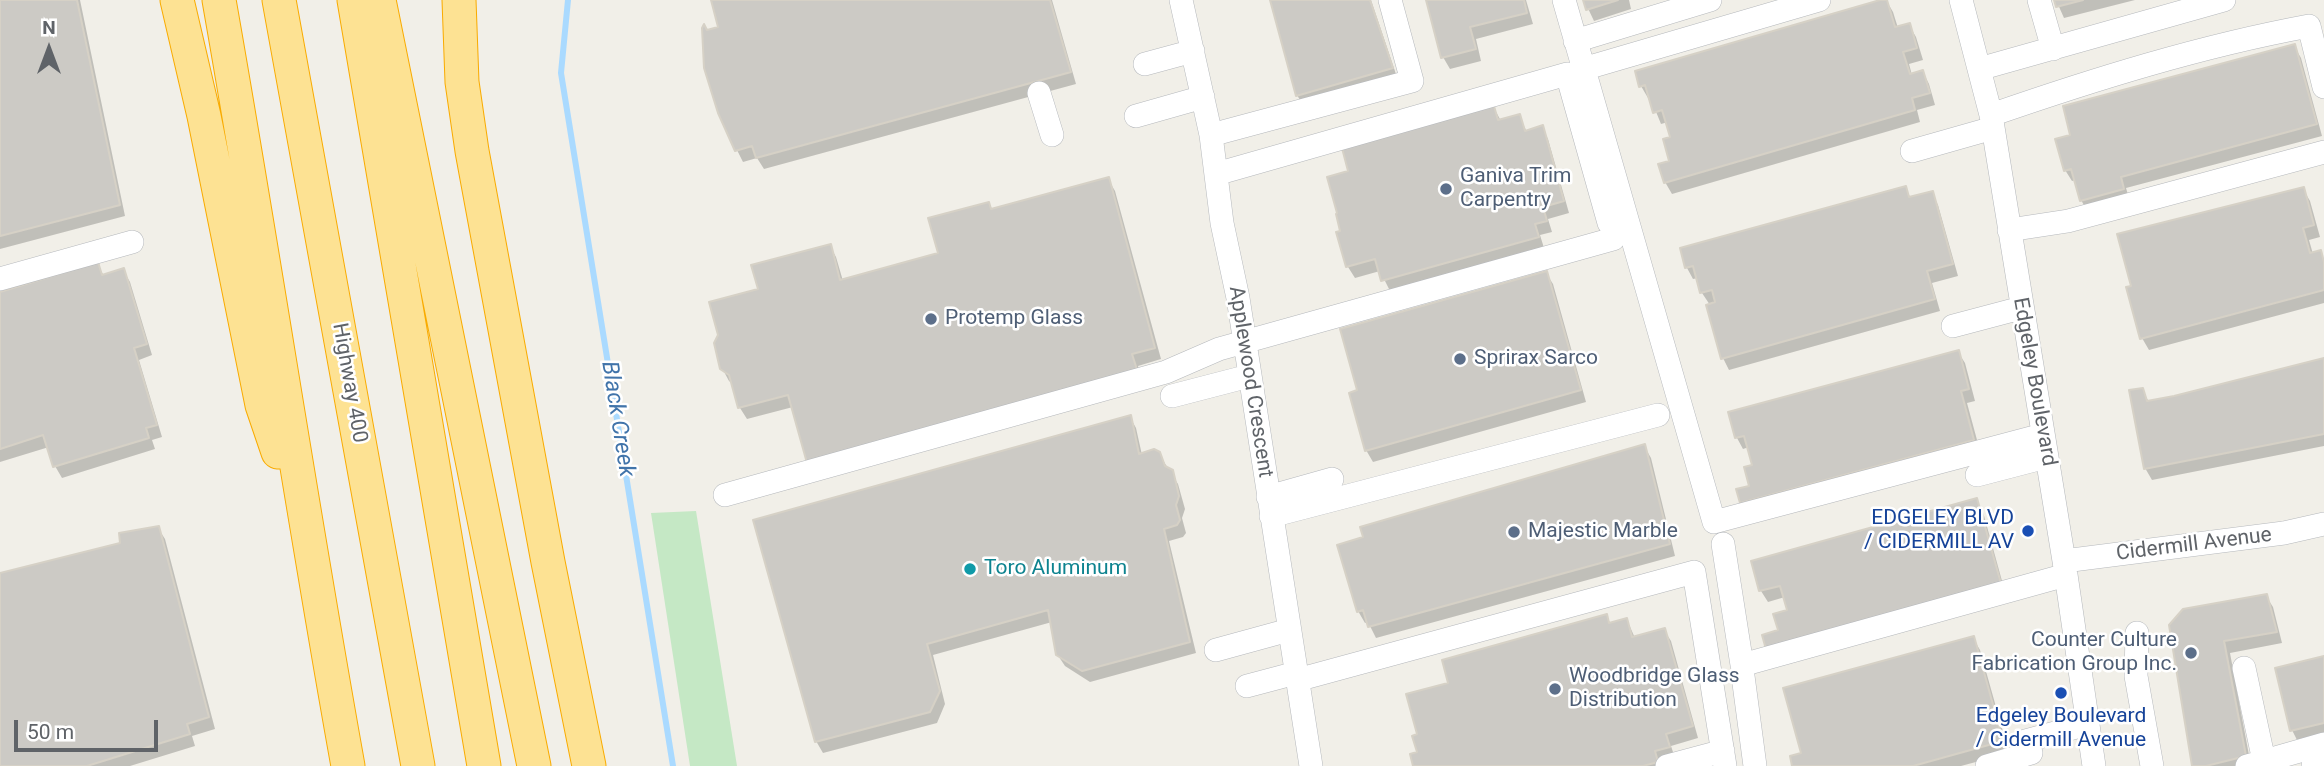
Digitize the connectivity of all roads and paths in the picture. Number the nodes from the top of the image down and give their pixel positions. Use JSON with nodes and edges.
{"nodes":[{"id":1,"x":177,"y":0,"type":"edge"},
{"id":2,"x":219,"y":0,"type":"edge"},
{"id":3,"x":279,"y":0,"type":"edge"},
{"id":4,"x":354,"y":0,"type":"edge"},
{"id":5,"x":379,"y":0,"type":"edge"},
{"id":6,"x":459,"y":0,"type":"edge"},
{"id":7,"x":1181,"y":0,"type":"edge"},
{"id":8,"x":1390,"y":0,"type":"edge"},
{"id":9,"x":1564,"y":0,"type":"edge"},
{"id":10,"x":1710,"y":0,"type":"edge"},
{"id":11,"x":1819,"y":0,"type":"edge"},
{"id":12,"x":1961,"y":0,"type":"edge"},
{"id":13,"x":2039,"y":0,"type":"edge"},
{"id":14,"x":2224,"y":0,"type":"edge"},
{"id":15,"x":1575,"y":41,"type":"junction"},
{"id":16,"x":2053,"y":49,"type":"junction"},
{"id":17,"x":1194,"y":51,"type":"junction"},
{"id":18,"x":1144,"y":64,"type":"dead end"},
{"id":19,"x":1584,"y":69,"type":"junction"},
{"id":20,"x":1979,"y":69,"type":"junction"},
{"id":21,"x":2324,"y":87,"type":"edge"},
{"id":22,"x":1039,"y":93,"type":"dead end"},
{"id":23,"x":1203,"y":97,"type":"junction"},
{"id":24,"x":1136,"y":116,"type":"dead end"},
{"id":25,"x":1992,"y":122,"type":"junction"},
{"id":26,"x":1052,"y":135,"type":"dead end"},
{"id":27,"x":1211,"y":135,"type":"junction"},
{"id":28,"x":1912,"y":151,"type":"dead end"},
{"id":29,"x":2324,"y":152,"type":"edge"},
{"id":30,"x":1216,"y":174,"type":"junction"},
{"id":31,"x":2009,"y":230,"type":"junction"},
{"id":32,"x":132,"y":242,"type":"dead end"},
{"id":33,"x":0,"y":279,"type":"edge"},
{"id":34,"x":2021,"y":308,"type":"junction"},
{"id":35,"x":1299,"y":311,"type":"dead end"},
{"id":36,"x":1953,"y":326,"type":"dead end"},
{"id":37,"x":1243,"y":334,"type":"junction"},
{"id":38,"x":1196,"y":358,"type":"junction"},
{"id":39,"x":1250,"y":376,"type":"junction"},
{"id":40,"x":1203,"y":388,"type":"junction"},
{"id":41,"x":1172,"y":396,"type":"dead end"},
{"id":42,"x":1658,"y":415,"type":"dead end"},
{"id":43,"x":2044,"y":446,"type":"junction"},
{"id":44,"x":1978,"y":475,"type":"dead end"},
{"id":45,"x":1332,"y":479,"type":"dead end"},
{"id":46,"x":725,"y":495,"type":"dead end"},
{"id":47,"x":1269,"y":506,"type":"junction"},
{"id":48,"x":2324,"y":524,"type":"edge"},
{"id":49,"x":307,"y":541,"type":"junction"},
{"id":50,"x":1723,"y":544,"type":"dead end"},
{"id":51,"x":2066,"y":574,"type":"junction"},
{"id":52,"x":1989,"y":607,"type":"dead end"},
{"id":53,"x":1289,"y":630,"type":"junction"},
{"id":54,"x":2137,"y":633,"type":"dead end"},
{"id":55,"x":1216,"y":650,"type":"dead end"},
{"id":56,"x":1347,"y":650,"type":"dead end"},
{"id":57,"x":2244,"y":668,"type":"dead end"},
{"id":58,"x":1296,"y":672,"type":"junction"},
{"id":59,"x":1742,"y":676,"type":"dead end"},
{"id":60,"x":1247,"y":686,"type":"dead end"},
{"id":61,"x":2088,"y":724,"type":"junction"},
{"id":62,"x":2324,"y":744,"type":"edge"},
{"id":63,"x":1724,"y":758,"type":"edge"},
{"id":64,"x":2324,"y":763,"type":"edge"},
{"id":65,"x":2255,"y":764,"type":"edge"},
{"id":66,"x":348,"y":766,"type":"edge"},
{"id":67,"x":418,"y":766,"type":"edge"},
{"id":68,"x":484,"y":766,"type":"edge"},
{"id":69,"x":534,"y":766,"type":"edge"},
{"id":70,"x":589,"y":766,"type":"edge"},
{"id":71,"x":1311,"y":766,"type":"edge"},
{"id":72,"x":1667,"y":766,"type":"edge"},
{"id":73,"x":1755,"y":766,"type":"edge"},
{"id":74,"x":1987,"y":766,"type":"edge"},
{"id":75,"x":2094,"y":766,"type":"edge"},
{"id":76,"x":2152,"y":766,"type":"edge"},
{"id":77,"x":2313,"y":766,"type":"edge"}],
"edges":[{"from":1,"to":49,"type":"highway"},
{"from":2,"to":49,"type":"highway"},
{"from":3,"to":67,"type":"highway","name":"Highway 400"},
{"from":4,"to":68,"type":"highway"},
{"from":5,"to":69,"type":"highway"},
{"from":6,"to":70,"type":"highway"},
{"from":7,"to":17,"type":"street","name":"Applewood Crescent"},
{"from":8,"to":27,"type":"street"},
{"from":9,"to":15,"type":"street"},
{"from":10,"to":15,"type":"street"},
{"from":11,"to":19,"type":"street"},
{"from":12,"to":20,"type":"street","name":"Edgeley Boulevard"},
{"from":13,"to":16,"type":"street"},
{"from":14,"to":16,"type":"street"},
{"from":15,"to":19,"type":"street"},
{"from":16,"to":20,"type":"street"},
{"from":17,"to":18,"type":"street"},
{"from":17,"to":23,"type":"street","name":"Applewood Crescent"},
{"from":19,"to":43,"type":"street"},
{"from":20,"to":25,"type":"street","name":"Edgeley Boulevard"},
{"from":21,"to":25,"type":"street"},
{"from":22,"to":26,"type":"street"},
{"from":23,"to":24,"type":"street"},
{"from":23,"to":27,"type":"street","name":"Applewood Crescent"},
{"from":25,"to":28,"type":"street"},
{"from":25,"to":31,"type":"street","name":"Edgeley Boulevard"},
{"from":27,"to":30,"type":"street","name":"Applewood Crescent"},
{"from":29,"to":31,"type":"street"},
{"from":30,"to":37,"type":"street","name":"Applewood Crescent"},
{"from":30,"to":37,"type":"street"},
{"from":31,"to":34,"type":"street","name":"Edgeley Boulevard"},
{"from":32,"to":33,"type":"street"},
{"from":34,"to":36,"type":"street"},
{"from":34,"to":43,"type":"street","name":"Edgeley Boulevard"},
{"from":35,"to":37,"type":"street"},
{"from":37,"to":38,"type":"street"},
{"from":37,"to":39,"type":"street","name":"Applewood Crescent"},
{"from":38,"to":40,"type":"street"},
{"from":38,"to":46,"type":"street"},
{"from":39,"to":40,"type":"street"},
{"from":39,"to":47,"type":"street","name":"Applewood Crescent"},
{"from":40,"to":41,"type":"street"},
{"from":42,"to":47,"type":"street"},
{"from":43,"to":44,"type":"street"},
{"from":43,"to":51,"type":"street","name":"Edgeley Boulevard"},
{"from":45,"to":47,"type":"street"},
{"from":47,"to":53,"type":"street","name":"Applewood Crescent"},
{"from":48,"to":51,"type":"street","name":"Cidermill Avenue"},
{"from":49,"to":66,"type":"highway"},
{"from":50,"to":51,"type":"street"},
{"from":51,"to":52,"type":"street"},
{"from":51,"to":61,"type":"street","name":"Edgeley Boulevard"},
{"from":53,"to":55,"type":"street"},
{"from":53,"to":58,"type":"street","name":"Applewood Crescent"},
{"from":54,"to":76,"type":"street"},
{"from":56,"to":58,"type":"street"},
{"from":57,"to":65,"type":"street"},
{"from":58,"to":60,"type":"street"},
{"from":58,"to":63,"type":"street"},
{"from":58,"to":71,"type":"street","name":"Applewood Crescent"},
{"from":59,"to":73,"type":"street"},
{"from":61,"to":74,"type":"street"},
{"from":61,"to":75,"type":"street","name":"Edgeley Boulevard"},
{"from":62,"to":65,"type":"street"},
{"from":63,"to":72,"type":"street"},
{"from":64,"to":77,"type":"street"}]}
